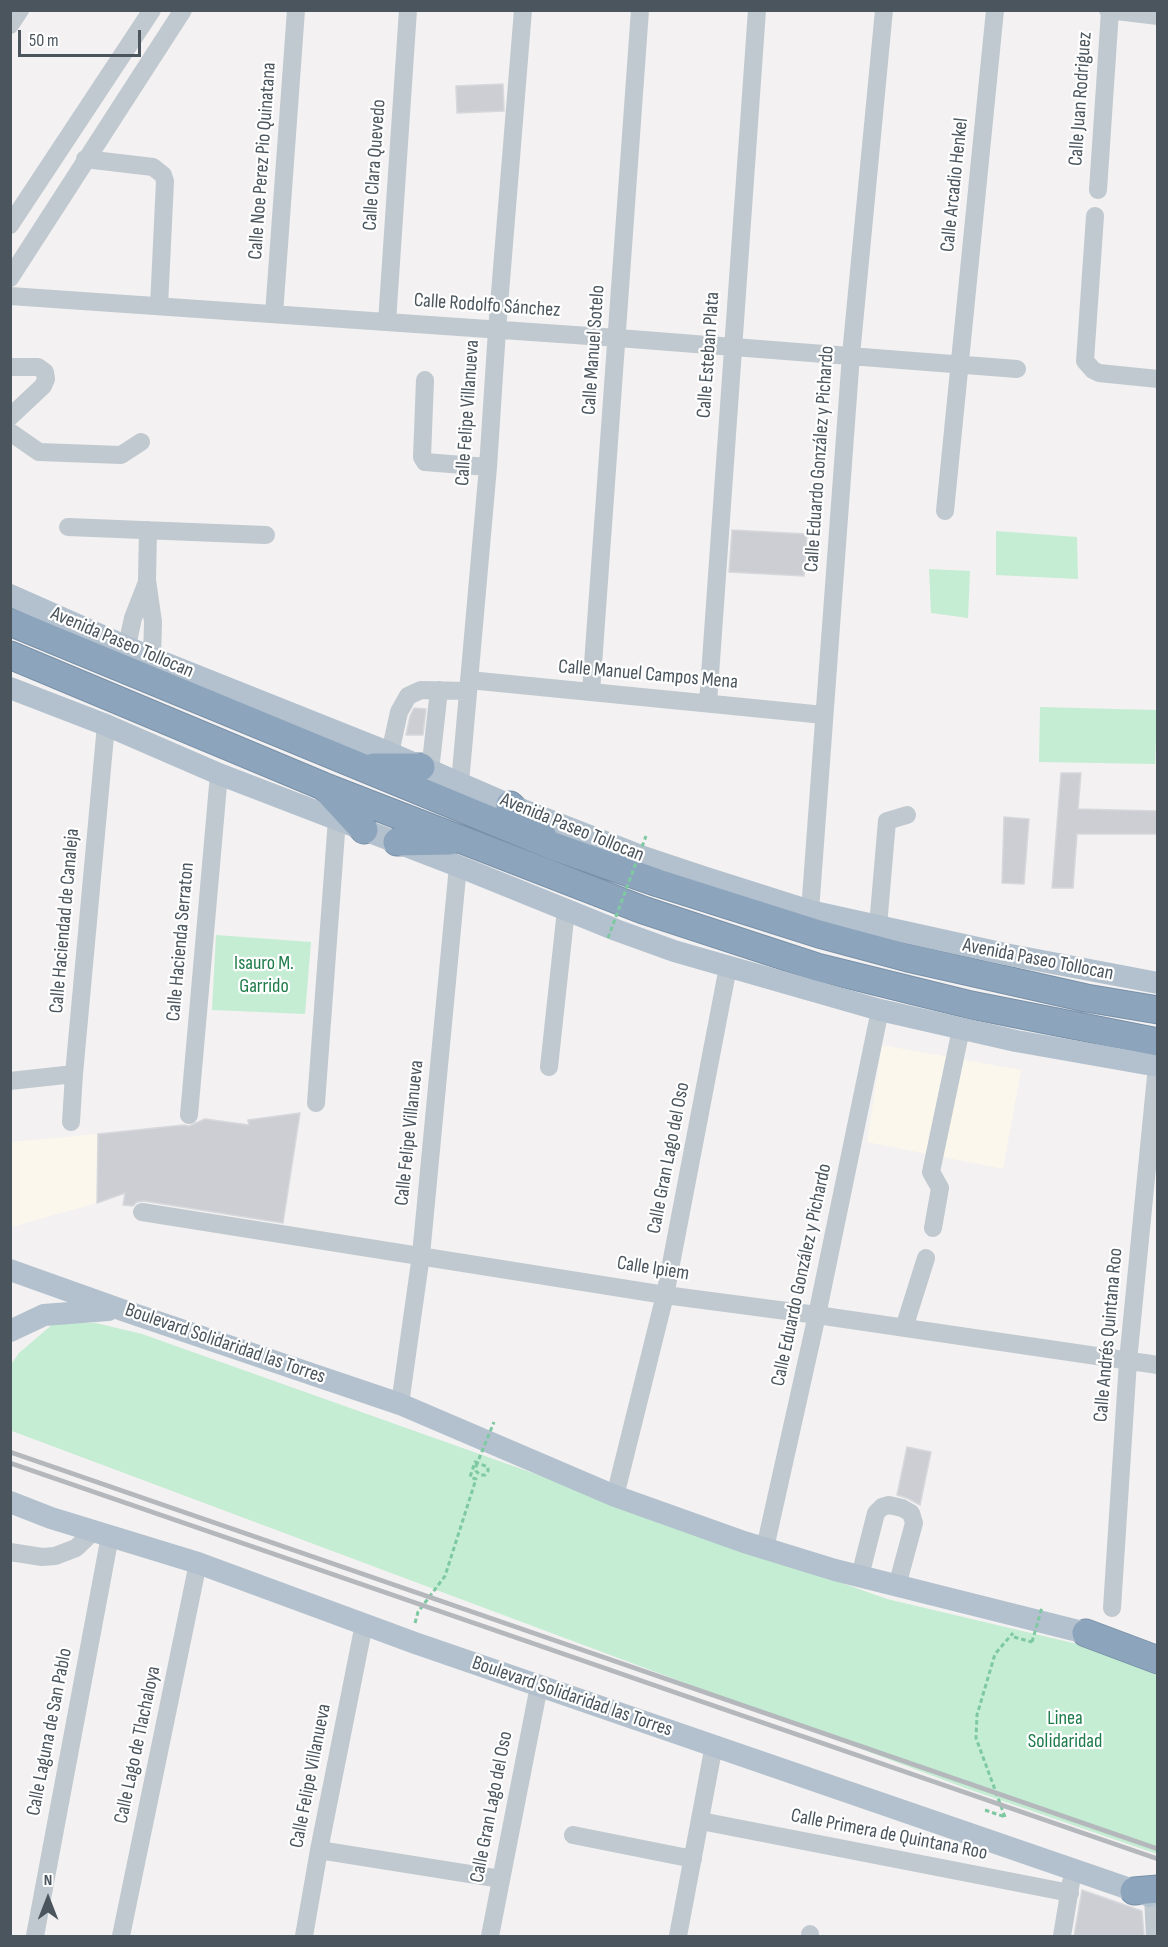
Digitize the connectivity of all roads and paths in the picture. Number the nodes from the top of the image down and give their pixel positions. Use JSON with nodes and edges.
{"nodes":[{"id":1,"x":20,"y":10,"type":"edge"},
{"id":2,"x":152,"y":10,"type":"edge"},
{"id":3,"x":183,"y":10,"type":"edge"},
{"id":4,"x":296,"y":10,"type":"edge"},
{"id":5,"x":408,"y":10,"type":"edge"},
{"id":6,"x":523,"y":10,"type":"edge"},
{"id":7,"x":640,"y":10,"type":"edge"},
{"id":8,"x":757,"y":10,"type":"edge"},
{"id":9,"x":884,"y":10,"type":"edge"},
{"id":10,"x":994,"y":10,"type":"edge"},
{"id":11,"x":1109,"y":11,"type":"edge"},
{"id":12,"x":1158,"y":16,"type":"edge"},
{"id":13,"x":10,"y":25,"type":"edge"},
{"id":14,"x":85,"y":159,"type":"junction"},
{"id":15,"x":1098,"y":190,"type":"dead end"},
{"id":16,"x":1095,"y":216,"type":"dead end"},
{"id":17,"x":10,"y":225,"type":"edge"},
{"id":18,"x":10,"y":278,"type":"edge"},
{"id":19,"x":10,"y":296,"type":"edge"},
{"id":20,"x":159,"y":306,"type":"junction"},
{"id":21,"x":274,"y":314,"type":"junction"},
{"id":22,"x":387,"y":322,"type":"junction"},
{"id":23,"x":496,"y":330,"type":"junction"},
{"id":24,"x":618,"y":338,"type":"junction"},
{"id":25,"x":733,"y":346,"type":"junction"},
{"id":26,"x":851,"y":355,"type":"junction"},
{"id":27,"x":959,"y":363,"type":"junction"},
{"id":28,"x":10,"y":367,"type":"edge"},
{"id":29,"x":1017,"y":369,"type":"dead end"},
{"id":30,"x":1158,"y":379,"type":"edge"},
{"id":31,"x":425,"y":381,"type":"dead end"},
{"id":32,"x":10,"y":417,"type":"edge"},
{"id":33,"x":10,"y":432,"type":"edge"},
{"id":34,"x":141,"y":442,"type":"dead end"},
{"id":35,"x":488,"y":467,"type":"junction"},
{"id":36,"x":945,"y":511,"type":"dead end"},
{"id":37,"x":68,"y":527,"type":"dead end"},
{"id":38,"x":148,"y":530,"type":"junction"},
{"id":39,"x":266,"y":535,"type":"dead end"},
{"id":40,"x":147,"y":580,"type":"junction"},
{"id":41,"x":14,"y":602,"type":"edge"},
{"id":42,"x":127,"y":646,"type":"junction"},
{"id":43,"x":10,"y":655,"type":"edge"},
{"id":44,"x":152,"y":658,"type":"junction"},
{"id":45,"x":468,"y":686,"type":"junction"},
{"id":46,"x":10,"y":688,"type":"edge"},
{"id":47,"x":439,"y":690,"type":"junction"},
{"id":48,"x":591,"y":692,"type":"junction"},
{"id":49,"x":708,"y":703,"type":"junction"},
{"id":50,"x":824,"y":715,"type":"junction"},
{"id":51,"x":106,"y":725,"type":"junction"},
{"id":52,"x":390,"y":753,"type":"junction"},
{"id":53,"x":361,"y":767,"type":"junction"},
{"id":54,"x":425,"y":769,"type":"junction"},
{"id":55,"x":219,"y":774,"type":"junction"},
{"id":56,"x":460,"y":783,"type":"junction"},
{"id":57,"x":323,"y":786,"type":"junction"},
{"id":58,"x":510,"y":805,"type":"junction"},
{"id":59,"x":907,"y":816,"type":"dead end"},
{"id":60,"x":337,"y":819,"type":"junction"},
{"id":61,"x":364,"y":830,"type":"junction"},
{"id":62,"x":646,"y":836,"type":"dead end"},
{"id":63,"x":397,"y":842,"type":"joint"},
{"id":64,"x":553,"y":846,"type":"junction"},
{"id":65,"x":460,"y":853,"type":"junction"},
{"id":66,"x":566,"y":910,"type":"junction"},
{"id":67,"x":810,"y":911,"type":"junction"},
{"id":68,"x":878,"y":926,"type":"junction"},
{"id":69,"x":608,"y":938,"type":"dead end"},
{"id":70,"x":729,"y":967,"type":"junction"},
{"id":71,"x":1158,"y":983,"type":"edge"},
{"id":72,"x":880,"y":1010,"type":"junction"},
{"id":73,"x":1158,"y":1010,"type":"edge"},
{"id":74,"x":962,"y":1029,"type":"junction"},
{"id":75,"x":1158,"y":1042,"type":"edge"},
{"id":76,"x":549,"y":1066,"type":"dead end"},
{"id":77,"x":1157,"y":1066,"type":"edge"},
{"id":78,"x":74,"y":1074,"type":"junction"},
{"id":79,"x":10,"y":1081,"type":"edge"},
{"id":80,"x":316,"y":1103,"type":"dead end"},
{"id":81,"x":189,"y":1114,"type":"dead end"},
{"id":82,"x":71,"y":1122,"type":"dead end"},
{"id":83,"x":142,"y":1212,"type":"dead end"},
{"id":84,"x":933,"y":1228,"type":"dead end"},
{"id":85,"x":421,"y":1255,"type":"junction"},
{"id":86,"x":926,"y":1258,"type":"dead end"},
{"id":87,"x":10,"y":1270,"type":"edge"},
{"id":88,"x":665,"y":1295,"type":"junction"},
{"id":89,"x":125,"y":1311,"type":"junction"},
{"id":90,"x":817,"y":1315,"type":"junction"},
{"id":91,"x":904,"y":1328,"type":"junction"},
{"id":92,"x":10,"y":1331,"type":"edge"},
{"id":93,"x":1128,"y":1361,"type":"junction"},
{"id":94,"x":1158,"y":1365,"type":"edge"},
{"id":95,"x":400,"y":1404,"type":"junction"},
{"id":96,"x":494,"y":1422,"type":"dead end"},
{"id":97,"x":10,"y":1483,"type":"edge"},
{"id":98,"x":615,"y":1496,"type":"junction"},
{"id":99,"x":10,"y":1502,"type":"edge"},
{"id":100,"x":51,"y":1518,"type":"junction"},
{"id":101,"x":102,"y":1534,"type":"junction"},
{"id":102,"x":765,"y":1548,"type":"junction"},
{"id":103,"x":10,"y":1552,"type":"edge"},
{"id":104,"x":198,"y":1563,"type":"junction"},
{"id":105,"x":860,"y":1576,"type":"junction"},
{"id":106,"x":897,"y":1586,"type":"junction"},
{"id":107,"x":1042,"y":1606,"type":"dead end"},
{"id":108,"x":1112,"y":1608,"type":"dead end"},
{"id":109,"x":364,"y":1624,"type":"junction"},
{"id":110,"x":422,"y":1625,"type":"dead end"},
{"id":111,"x":1086,"y":1633,"type":"junction"},
{"id":112,"x":1158,"y":1651,"type":"edge"},
{"id":113,"x":1158,"y":1660,"type":"edge"},
{"id":114,"x":539,"y":1686,"type":"junction"},
{"id":115,"x":714,"y":1745,"type":"junction"},
{"id":116,"x":985,"y":1810,"type":"dead end"},
{"id":117,"x":701,"y":1821,"type":"junction"},
{"id":118,"x":573,"y":1835,"type":"dead end"},
{"id":119,"x":319,"y":1850,"type":"junction"},
{"id":120,"x":693,"y":1859,"type":"junction"},
{"id":121,"x":1074,"y":1869,"type":"junction"},
{"id":122,"x":501,"y":1879,"type":"junction"},
{"id":123,"x":1070,"y":1893,"type":"junction"},
{"id":124,"x":1150,"y":1894,"type":"edge"},
{"id":125,"x":35,"y":1936,"type":"edge"},
{"id":126,"x":121,"y":1936,"type":"edge"},
{"id":127,"x":304,"y":1936,"type":"edge"},
{"id":128,"x":490,"y":1936,"type":"edge"},
{"id":129,"x":678,"y":1936,"type":"edge"},
{"id":130,"x":1062,"y":1936,"type":"edge"},
{"id":131,"x":1155,"y":1936,"type":"edge"}],
"edges":[{"from":1,"to":13,"type":"street"},
{"from":2,"to":17,"type":"street"},
{"from":3,"to":14,"type":"street"},
{"from":4,"to":21,"type":"street","name":"Calle Noe Perez Pio Quinatana"},
{"from":5,"to":22,"type":"street","name":"Calle Clara Quevedo"},
{"from":6,"to":23,"type":"street","name":"Calle Felipe Villanueva"},
{"from":7,"to":24,"type":"street","name":"Calle Manuel Sotelo"},
{"from":8,"to":25,"type":"street","name":"Calle Esteban Plata"},
{"from":9,"to":26,"type":"street","name":"Calle Eduardo González y Pichardo"},
{"from":10,"to":27,"type":"street","name":"Calle Arcadio Henkel"},
{"from":11,"to":12,"type":"street"},
{"from":11,"to":15,"type":"street","name":"Calle Juan Rodriguez"},
{"from":14,"to":18,"type":"street"},
{"from":14,"to":20,"type":"street"},
{"from":16,"to":30,"type":"street"},
{"from":19,"to":20,"type":"street","name":"Calle Rodolfo Sánchez"},
{"from":20,"to":21,"type":"street","name":"Calle Rodolfo Sánchez"},
{"from":21,"to":22,"type":"street","name":"Calle Rodolfo Sánchez"},
{"from":22,"to":23,"type":"street","name":"Calle Rodolfo Sánchez"},
{"from":23,"to":24,"type":"street","name":"Calle Rodolfo Sánchez"},
{"from":23,"to":35,"type":"street","name":"Calle Felipe Villanueva"},
{"from":24,"to":25,"type":"street","name":"Calle Rodolfo Sánchez"},
{"from":24,"to":48,"type":"street","name":"Calle Manuel Sotelo"},
{"from":25,"to":26,"type":"street","name":"Calle Rodolfo Sánchez"},
{"from":25,"to":49,"type":"street","name":"Calle Esteban Plata"},
{"from":26,"to":27,"type":"street","name":"Calle Rodolfo Sánchez"},
{"from":26,"to":50,"type":"street","name":"Calle Eduardo González y Pichardo"},
{"from":27,"to":29,"type":"street","name":"Calle Rodolfo Sánchez"},
{"from":27,"to":36,"type":"street","name":"Calle Arcadio Henkel"},
{"from":28,"to":32,"type":"street"},
{"from":31,"to":35,"type":"street"},
{"from":33,"to":34,"type":"street"},
{"from":35,"to":45,"type":"street","name":"Calle Felipe Villanueva"},
{"from":37,"to":38,"type":"street"},
{"from":38,"to":39,"type":"street"},
{"from":38,"to":40,"type":"street"},
{"from":40,"to":42,"type":"street"},
{"from":40,"to":44,"type":"street"},
{"from":41,"to":42,"type":"main road","name":"Avenida Paseo Tollocan"},
{"from":41,"to":53,"type":"highway","name":"Avenida Paseo Tollocan"},
{"from":42,"to":44,"type":"main road","name":"Avenida Paseo Tollocan"},
{"from":43,"to":57,"type":"highway"},
{"from":44,"to":52,"type":"main road","name":"Avenida Paseo Tollocan"},
{"from":45,"to":47,"type":"street","name":"Calle Manuel Campos Mena"},
{"from":45,"to":48,"type":"street","name":"Calle Manuel Campos Mena"},
{"from":45,"to":56,"type":"street","name":"Calle Felipe Villanueva"},
{"from":46,"to":51,"type":"main road"},
{"from":47,"to":52,"type":"street","name":"Calle Manuel Campos Mena"},
{"from":47,"to":54,"type":"street"},
{"from":48,"to":49,"type":"street","name":"Calle Manuel Campos Mena"},
{"from":49,"to":50,"type":"street","name":"Calle Manuel Campos Mena"},
{"from":50,"to":67,"type":"street","name":"Calle Eduardo González y Pichardo"},
{"from":51,"to":55,"type":"main road"},
{"from":51,"to":78,"type":"street","name":"Calle Haciendad de Canaleja"},
{"from":52,"to":54,"type":"main road","name":"Avenida Paseo Tollocan"},
{"from":53,"to":54,"type":"highway"},
{"from":53,"to":64,"type":"highway","name":"Avenida Paseo Tollocan"},
{"from":54,"to":56,"type":"main road","name":"Avenida Paseo Tollocan"},
{"from":55,"to":60,"type":"main road"},
{"from":55,"to":81,"type":"street","name":"Calle Hacienda Serraton"},
{"from":56,"to":58,"type":"main road","name":"Avenida Paseo Tollocan"},
{"from":57,"to":61,"type":"highway"},
{"from":57,"to":65,"type":"highway"},
{"from":58,"to":64,"type":"highway"},
{"from":58,"to":67,"type":"main road","name":"Avenida Paseo Tollocan"},
{"from":59,"to":68,"type":"street"},
{"from":60,"to":61,"type":"main road"},
{"from":60,"to":80,"type":"street"},
{"from":61,"to":63,"type":"main road"},
{"from":62,"to":69,"type":"path","bridge":true},
{"from":63,"to":65,"type":"highway"},
{"from":64,"to":73,"type":"highway","name":"Avenida Paseo Tollocan"},
{"from":65,"to":66,"type":"main road"},
{"from":65,"to":75,"type":"highway"},
{"from":65,"to":85,"type":"street","name":"Calle Felipe Villanueva"},
{"from":66,"to":70,"type":"main road"},
{"from":66,"to":76,"type":"street"},
{"from":67,"to":68,"type":"main road","name":"Avenida Paseo Tollocan"},
{"from":68,"to":71,"type":"main road","name":"Avenida Paseo Tollocan"},
{"from":70,"to":72,"type":"main road"},
{"from":70,"to":88,"type":"street","name":"Calle Gran Lago del Oso"},
{"from":72,"to":74,"type":"main road"},
{"from":72,"to":90,"type":"street","name":"Calle Eduardo González y Pichardo"},
{"from":74,"to":77,"type":"main road"},
{"from":74,"to":84,"type":"street"},
{"from":77,"to":93,"type":"street","name":"Calle Andrés Quintana Roo"},
{"from":78,"to":79,"type":"street"},
{"from":78,"to":82,"type":"street","name":"Calle Haciendad de Canaleja"},
{"from":83,"to":85,"type":"street","name":"Calle Ipiem"},
{"from":85,"to":88,"type":"street","name":"Calle Ipiem"},
{"from":85,"to":95,"type":"street","name":"Calle Felipe Villanueva"},
{"from":86,"to":91,"type":"street"},
{"from":87,"to":89,"type":"main road","name":"Boulevard Solidaridad las Torres"},
{"from":88,"to":90,"type":"street","name":"Calle Ipiem"},
{"from":88,"to":98,"type":"street","name":"Calle Gran Lago del Oso"},
{"from":89,"to":92,"type":"main road"},
{"from":89,"to":95,"type":"main road","name":"Boulevard Solidaridad las Torres"},
{"from":90,"to":91,"type":"street","name":"Calle Ipiem"},
{"from":90,"to":102,"type":"street","name":"Calle Eduardo González y Pichardo"},
{"from":91,"to":93,"type":"street","name":"Calle Ipiem"},
{"from":93,"to":94,"type":"street","name":"Calle Ipiem"},
{"from":93,"to":108,"type":"street","name":"Calle Andrés Quintana Roo"},
{"from":95,"to":98,"type":"main road","name":"Boulevard Solidaridad las Torres"},
{"from":96,"to":110,"type":"path","bridge":true},
{"from":97,"to":100,"type":"main road"},
{"from":98,"to":102,"type":"main road","name":"Boulevard Solidaridad las Torres"},
{"from":99,"to":100,"type":"main road","name":"Boulevard Solidaridad las Torres"},
{"from":100,"to":101,"type":"main road","name":"Boulevard Solidaridad las Torres"},
{"from":101,"to":103,"type":"street"},
{"from":101,"to":104,"type":"main road","name":"Boulevard Solidaridad las Torres"},
{"from":101,"to":125,"type":"street","name":"Calle Laguna de San Pablo"},
{"from":102,"to":105,"type":"main road","name":"Boulevard Solidaridad las Torres"},
{"from":104,"to":109,"type":"main road","name":"Boulevard Solidaridad las Torres"},
{"from":104,"to":126,"type":"street","name":"Calle Lago de Tlachaloya"},
{"from":105,"to":106,"type":"main road","name":"Boulevard Solidaridad las Torres"},
{"from":105,"to":106,"type":"street"},
{"from":106,"to":111,"type":"main road","name":"Boulevard Solidaridad las Torres"},
{"from":107,"to":116,"type":"path","bridge":true},
{"from":109,"to":114,"type":"main road","name":"Boulevard Solidaridad las Torres"},
{"from":109,"to":119,"type":"street","name":"Calle Felipe Villanueva"},
{"from":111,"to":112,"type":"main road","name":"Boulevard Solidaridad las Torres"},
{"from":111,"to":113,"type":"highway","name":"Boulevard Solidaridad las Torres"},
{"from":114,"to":115,"type":"main road","name":"Boulevard Solidaridad las Torres"},
{"from":114,"to":122,"type":"street","name":"Calle Gran Lago del Oso"},
{"from":115,"to":117,"type":"street"},
{"from":115,"to":121,"type":"main road","name":"Boulevard Solidaridad las Torres"},
{"from":117,"to":120,"type":"street"},
{"from":117,"to":123,"type":"street","name":"Calle Primera de Quintana Roo"},
{"from":118,"to":120,"type":"street"},
{"from":119,"to":122,"type":"street"},
{"from":119,"to":127,"type":"street","name":"Calle Felipe Villanueva"},
{"from":120,"to":129,"type":"street"},
{"from":121,"to":123,"type":"street"},
{"from":121,"to":124,"type":"main road","name":"Boulevard Solidaridad las Torres"},
{"from":122,"to":128,"type":"street","name":"Calle Gran Lago del Oso"},
{"from":123,"to":130,"type":"street"},
{"from":124,"to":131,"type":"street"}]}
